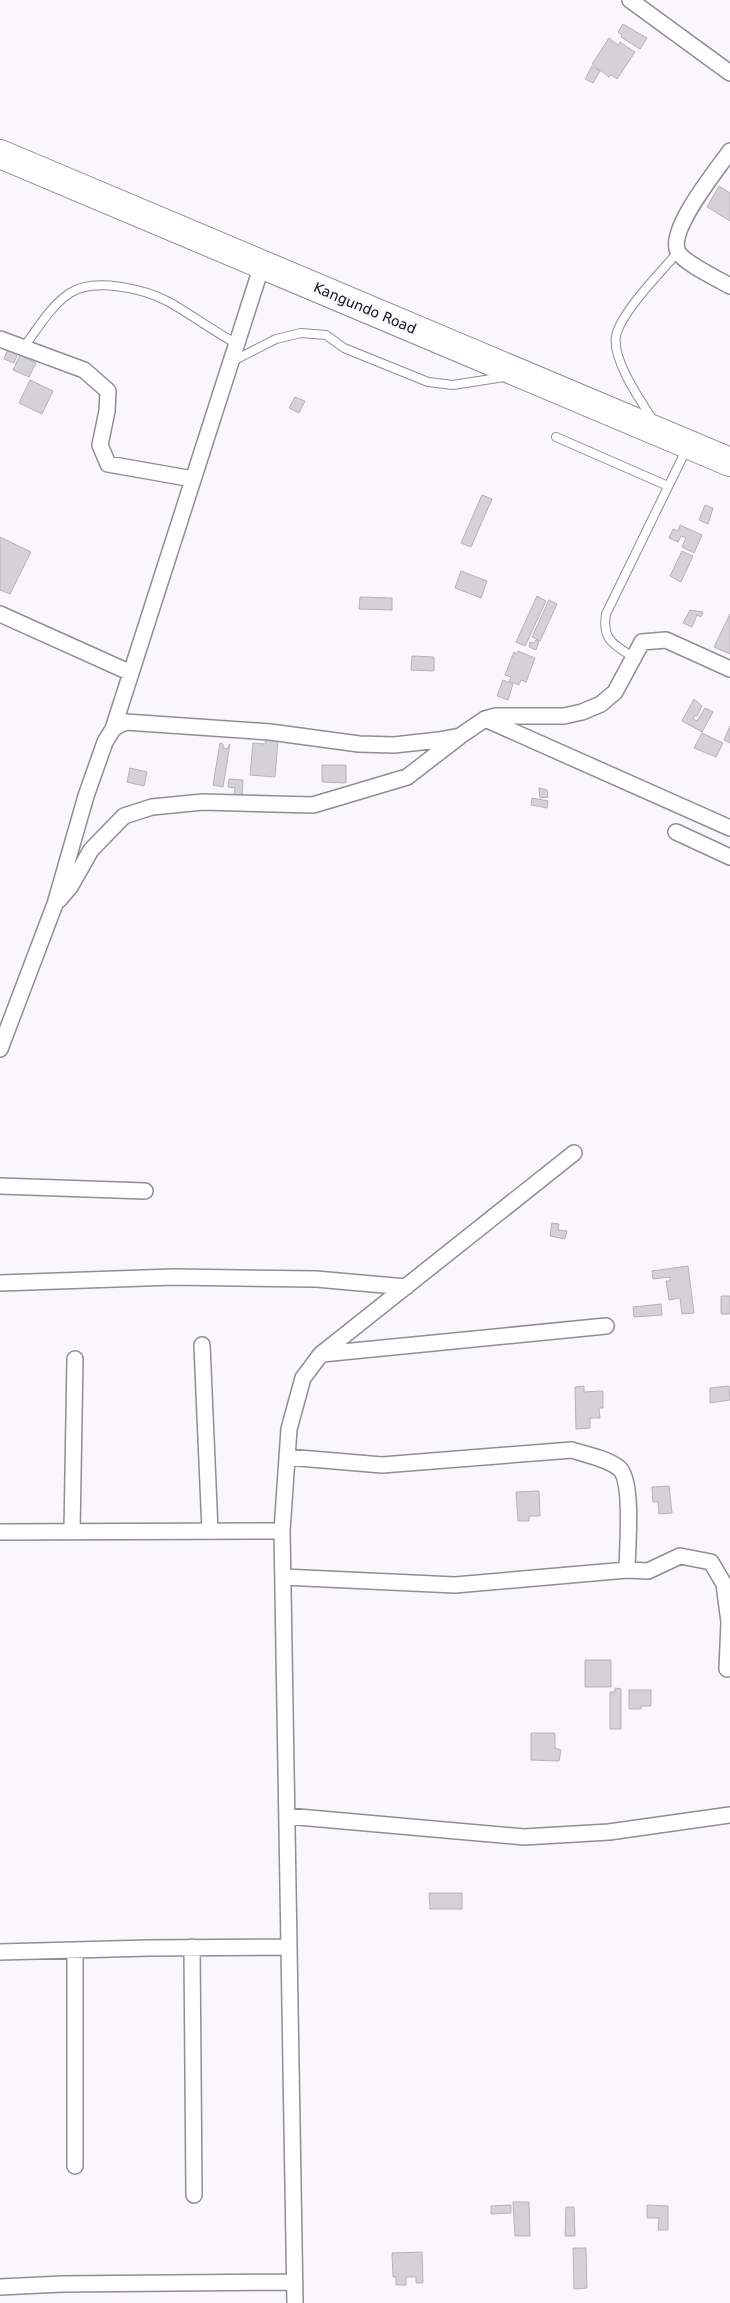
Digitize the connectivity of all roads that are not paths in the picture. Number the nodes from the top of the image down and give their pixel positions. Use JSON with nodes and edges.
{"nodes":[{"id":1,"x":630,"y":0,"type":"edge"},
{"id":2,"x":730,"y":73,"type":"edge"},
{"id":3,"x":730,"y":151,"type":"edge"},
{"id":4,"x":0,"y":154,"type":"edge"},
{"id":5,"x":678,"y":252,"type":"junction"},
{"id":6,"x":262,"y":265,"type":"junction"},
{"id":7,"x":730,"y":286,"type":"edge"},
{"id":8,"x":0,"y":339,"type":"edge"},
{"id":9,"x":237,"y":344,"type":"junction"},
{"id":10,"x":22,"y":349,"type":"junction"},
{"id":11,"x":231,"y":362,"type":"junction"},
{"id":12,"x":524,"y":374,"type":"junction"},
{"id":13,"x":660,"y":432,"type":"junction"},
{"id":14,"x":556,"y":437,"type":"dead end"},
{"id":15,"x":689,"y":444,"type":"junction"},
{"id":16,"x":730,"y":462,"type":"edge"},
{"id":17,"x":193,"y":479,"type":"junction"},
{"id":18,"x":668,"y":486,"type":"junction"},
{"id":19,"x":0,"y":614,"type":"edge"},
{"id":20,"x":633,"y":657,"type":"junction"},
{"id":21,"x":730,"y":669,"type":"edge"},
{"id":22,"x":131,"y":673,"type":"junction"},
{"id":23,"x":485,"y":719,"type":"junction"},
{"id":24,"x":113,"y":729,"type":"junction"},
{"id":25,"x":460,"y":736,"type":"junction"},
{"id":26,"x":730,"y":828,"type":"edge"},
{"id":27,"x":676,"y":832,"type":"dead end"},
{"id":28,"x":730,"y":857,"type":"edge"},
{"id":29,"x":55,"y":904,"type":"junction"},
{"id":30,"x":0,"y":1049,"type":"edge"},
{"id":31,"x":574,"y":1153,"type":"dead end"},
{"id":32,"x":0,"y":1186,"type":"edge"},
{"id":33,"x":144,"y":1190,"type":"dead end"},
{"id":34,"x":0,"y":1283,"type":"edge"},
{"id":35,"x":406,"y":1287,"type":"junction"},
{"id":36,"x":606,"y":1326,"type":"dead end"},
{"id":37,"x":202,"y":1345,"type":"dead end"},
{"id":38,"x":321,"y":1354,"type":"junction"},
{"id":39,"x":75,"y":1359,"type":"dead end"},
{"id":40,"x":287,"y":1457,"type":"junction"},
{"id":41,"x":210,"y":1531,"type":"junction"},
{"id":42,"x":282,"y":1531,"type":"junction"},
{"id":43,"x":0,"y":1532,"type":"edge"},
{"id":44,"x":72,"y":1532,"type":"junction"},
{"id":45,"x":627,"y":1570,"type":"junction"},
{"id":46,"x":283,"y":1577,"type":"junction"},
{"id":47,"x":727,"y":1669,"type":"dead end"},
{"id":48,"x":730,"y":1815,"type":"edge"},
{"id":49,"x":287,"y":1816,"type":"junction"},
{"id":50,"x":192,"y":1947,"type":"junction"},
{"id":51,"x":289,"y":1947,"type":"junction"},
{"id":52,"x":75,"y":1951,"type":"junction"},
{"id":53,"x":0,"y":1952,"type":"edge"},
{"id":54,"x":75,"y":2166,"type":"dead end"},
{"id":55,"x":194,"y":2194,"type":"dead end"},
{"id":56,"x":295,"y":2282,"type":"junction"},
{"id":57,"x":0,"y":2287,"type":"edge"},
{"id":58,"x":295,"y":2303,"type":"edge"}],
"edges":[{"from":1,"to":2,"type":"street"},
{"from":3,"to":5,"type":"street"},
{"from":4,"to":6,"type":"highway","name":"Kangundo Road"},
{"from":5,"to":7,"type":"street"},
{"from":5,"to":13,"type":"lane"},
{"from":6,"to":9,"type":"street"},
{"from":6,"to":12,"type":"highway","name":"Kangundo Road"},
{"from":8,"to":10,"type":"street"},
{"from":9,"to":10,"type":"lane"},
{"from":9,"to":11,"type":"street"},
{"from":10,"to":17,"type":"street"},
{"from":11,"to":12,"type":"lane"},
{"from":11,"to":17,"type":"street"},
{"from":12,"to":13,"type":"highway","name":"Kangundo Road"},
{"from":13,"to":15,"type":"highway","name":"Kangundo Road"},
{"from":14,"to":18,"type":"lane"},
{"from":15,"to":16,"type":"highway","name":"Kangundo Road"},
{"from":15,"to":18,"type":"lane"},
{"from":17,"to":22,"type":"street"},
{"from":18,"to":20,"type":"lane"},
{"from":19,"to":22,"type":"street"},
{"from":20,"to":21,"type":"street"},
{"from":20,"to":23,"type":"street"},
{"from":22,"to":24,"type":"street"},
{"from":23,"to":25,"type":"street"},
{"from":23,"to":26,"type":"street"},
{"from":24,"to":25,"type":"street"},
{"from":24,"to":29,"type":"street"},
{"from":25,"to":29,"type":"street"},
{"from":27,"to":28,"type":"street"},
{"from":29,"to":30,"type":"street"},
{"from":31,"to":35,"type":"street"},
{"from":32,"to":33,"type":"street"},
{"from":34,"to":35,"type":"street"},
{"from":35,"to":38,"type":"street"},
{"from":36,"to":38,"type":"street"},
{"from":37,"to":41,"type":"street"},
{"from":38,"to":40,"type":"street"},
{"from":39,"to":44,"type":"street"},
{"from":40,"to":42,"type":"street"},
{"from":40,"to":45,"type":"street"},
{"from":41,"to":42,"type":"street"},
{"from":41,"to":44,"type":"street"},
{"from":42,"to":46,"type":"street"},
{"from":43,"to":44,"type":"street"},
{"from":45,"to":46,"type":"street"},
{"from":45,"to":47,"type":"street"},
{"from":46,"to":49,"type":"street"},
{"from":48,"to":49,"type":"street"},
{"from":49,"to":51,"type":"street"},
{"from":50,"to":51,"type":"street"},
{"from":50,"to":52,"type":"street"},
{"from":50,"to":55,"type":"street"},
{"from":51,"to":56,"type":"street"},
{"from":52,"to":53,"type":"street"},
{"from":52,"to":54,"type":"street"},
{"from":56,"to":57,"type":"street"},
{"from":56,"to":58,"type":"street"}]}
